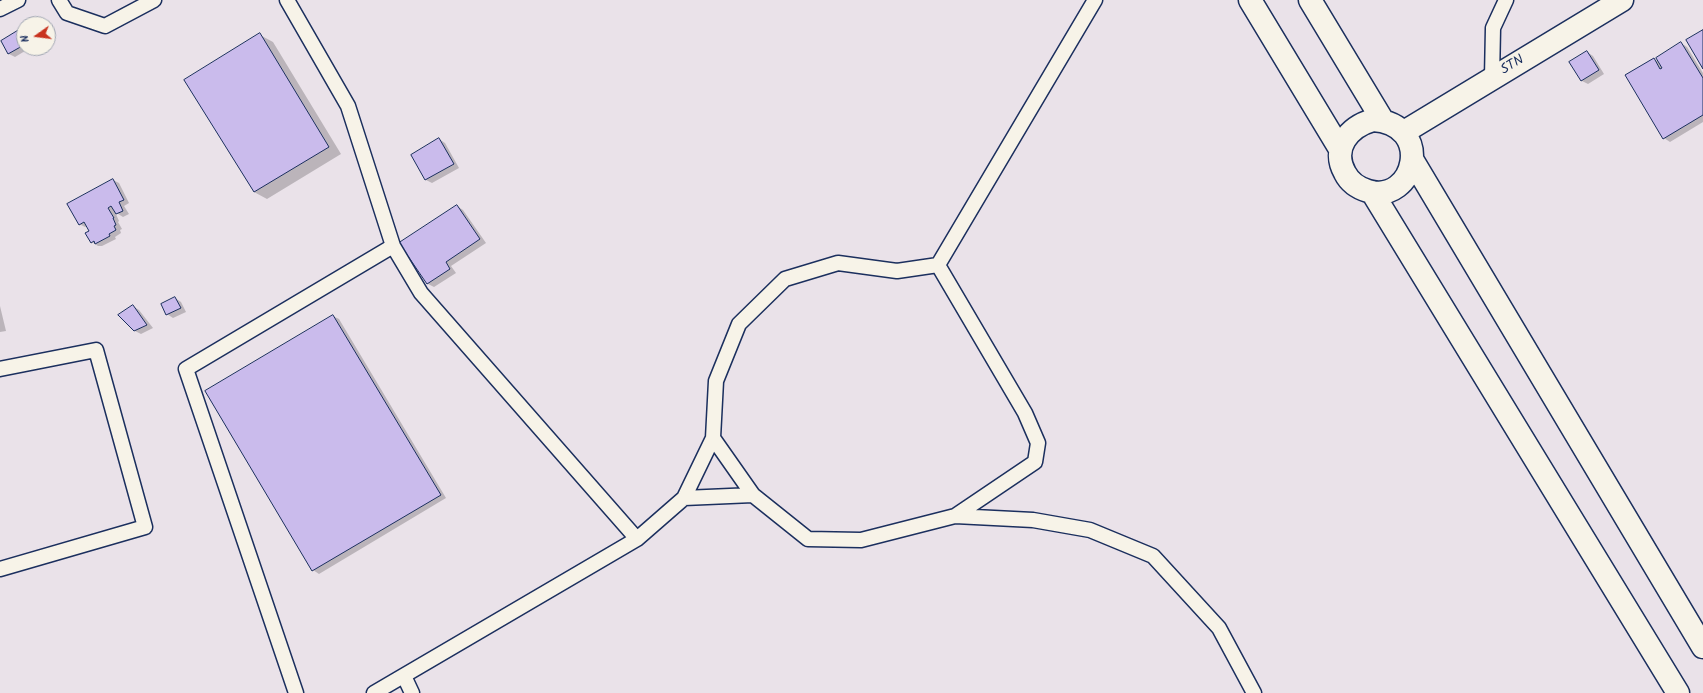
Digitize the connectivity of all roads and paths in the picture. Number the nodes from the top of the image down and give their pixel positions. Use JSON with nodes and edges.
{"nodes":[{"id":1,"x":18,"y":0,"type":"edge"},
{"id":2,"x":59,"y":0,"type":"edge"},
{"id":3,"x":154,"y":0,"type":"edge"},
{"id":4,"x":287,"y":0,"type":"edge"},
{"id":5,"x":1096,"y":0,"type":"edge"},
{"id":6,"x":1250,"y":0,"type":"edge"},
{"id":7,"x":1310,"y":0,"type":"edge"},
{"id":8,"x":1506,"y":0,"type":"edge"},
{"id":9,"x":1622,"y":0,"type":"edge"},
{"id":10,"x":0,"y":9,"type":"edge"},
{"id":11,"x":1492,"y":78,"type":"junction"},
{"id":12,"x":1384,"y":121,"type":"junction"},
{"id":13,"x":1404,"y":132,"type":"junction"},
{"id":14,"x":1340,"y":150,"type":"junction"},
{"id":15,"x":1413,"y":161,"type":"junction"},
{"id":16,"x":1372,"y":192,"type":"junction"},
{"id":17,"x":393,"y":246,"type":"junction"},
{"id":18,"x":938,"y":265,"type":"junction"},
{"id":19,"x":0,"y":369,"type":"edge"},
{"id":20,"x":713,"y":438,"type":"junction"},
{"id":21,"x":753,"y":495,"type":"junction"},
{"id":22,"x":684,"y":498,"type":"junction"},
{"id":23,"x":955,"y":516,"type":"junction"},
{"id":24,"x":637,"y":539,"type":"junction"},
{"id":25,"x":0,"y":569,"type":"edge"},
{"id":26,"x":1701,"y":638,"type":"edge"},
{"id":27,"x":404,"y":676,"type":"junction"},
{"id":28,"x":296,"y":693,"type":"edge"},
{"id":29,"x":374,"y":693,"type":"edge"},
{"id":30,"x":412,"y":693,"type":"edge"},
{"id":31,"x":1254,"y":693,"type":"edge"},
{"id":32,"x":1678,"y":693,"type":"edge"}],
"edges":[{"from":1,"to":10,"type":"lane"},
{"from":2,"to":3,"type":"lane"},
{"from":4,"to":17,"type":"lane"},
{"from":5,"to":18,"type":"lane"},
{"from":6,"to":14,"type":"street"},
{"from":7,"to":12,"type":"street"},
{"from":8,"to":11,"type":"lane"},
{"from":9,"to":11,"type":"street","name":"STN"},
{"from":11,"to":13,"type":"street","name":"STN"},
{"from":12,"to":13,"type":"street"},
{"from":12,"to":14,"type":"street"},
{"from":13,"to":15,"type":"street"},
{"from":14,"to":16,"type":"street"},
{"from":15,"to":16,"type":"street"},
{"from":15,"to":26,"type":"street"},
{"from":16,"to":32,"type":"street"},
{"from":17,"to":24,"type":"lane"},
{"from":17,"to":28,"type":"lane"},
{"from":18,"to":20,"type":"lane"},
{"from":18,"to":23,"type":"lane"},
{"from":19,"to":25,"type":"lane"},
{"from":20,"to":21,"type":"lane"},
{"from":20,"to":22,"type":"lane"},
{"from":21,"to":22,"type":"lane"},
{"from":21,"to":23,"type":"lane"},
{"from":22,"to":24,"type":"lane"},
{"from":23,"to":31,"type":"lane"},
{"from":24,"to":27,"type":"lane"},
{"from":27,"to":29,"type":"lane"},
{"from":27,"to":30,"type":"lane"}]}
